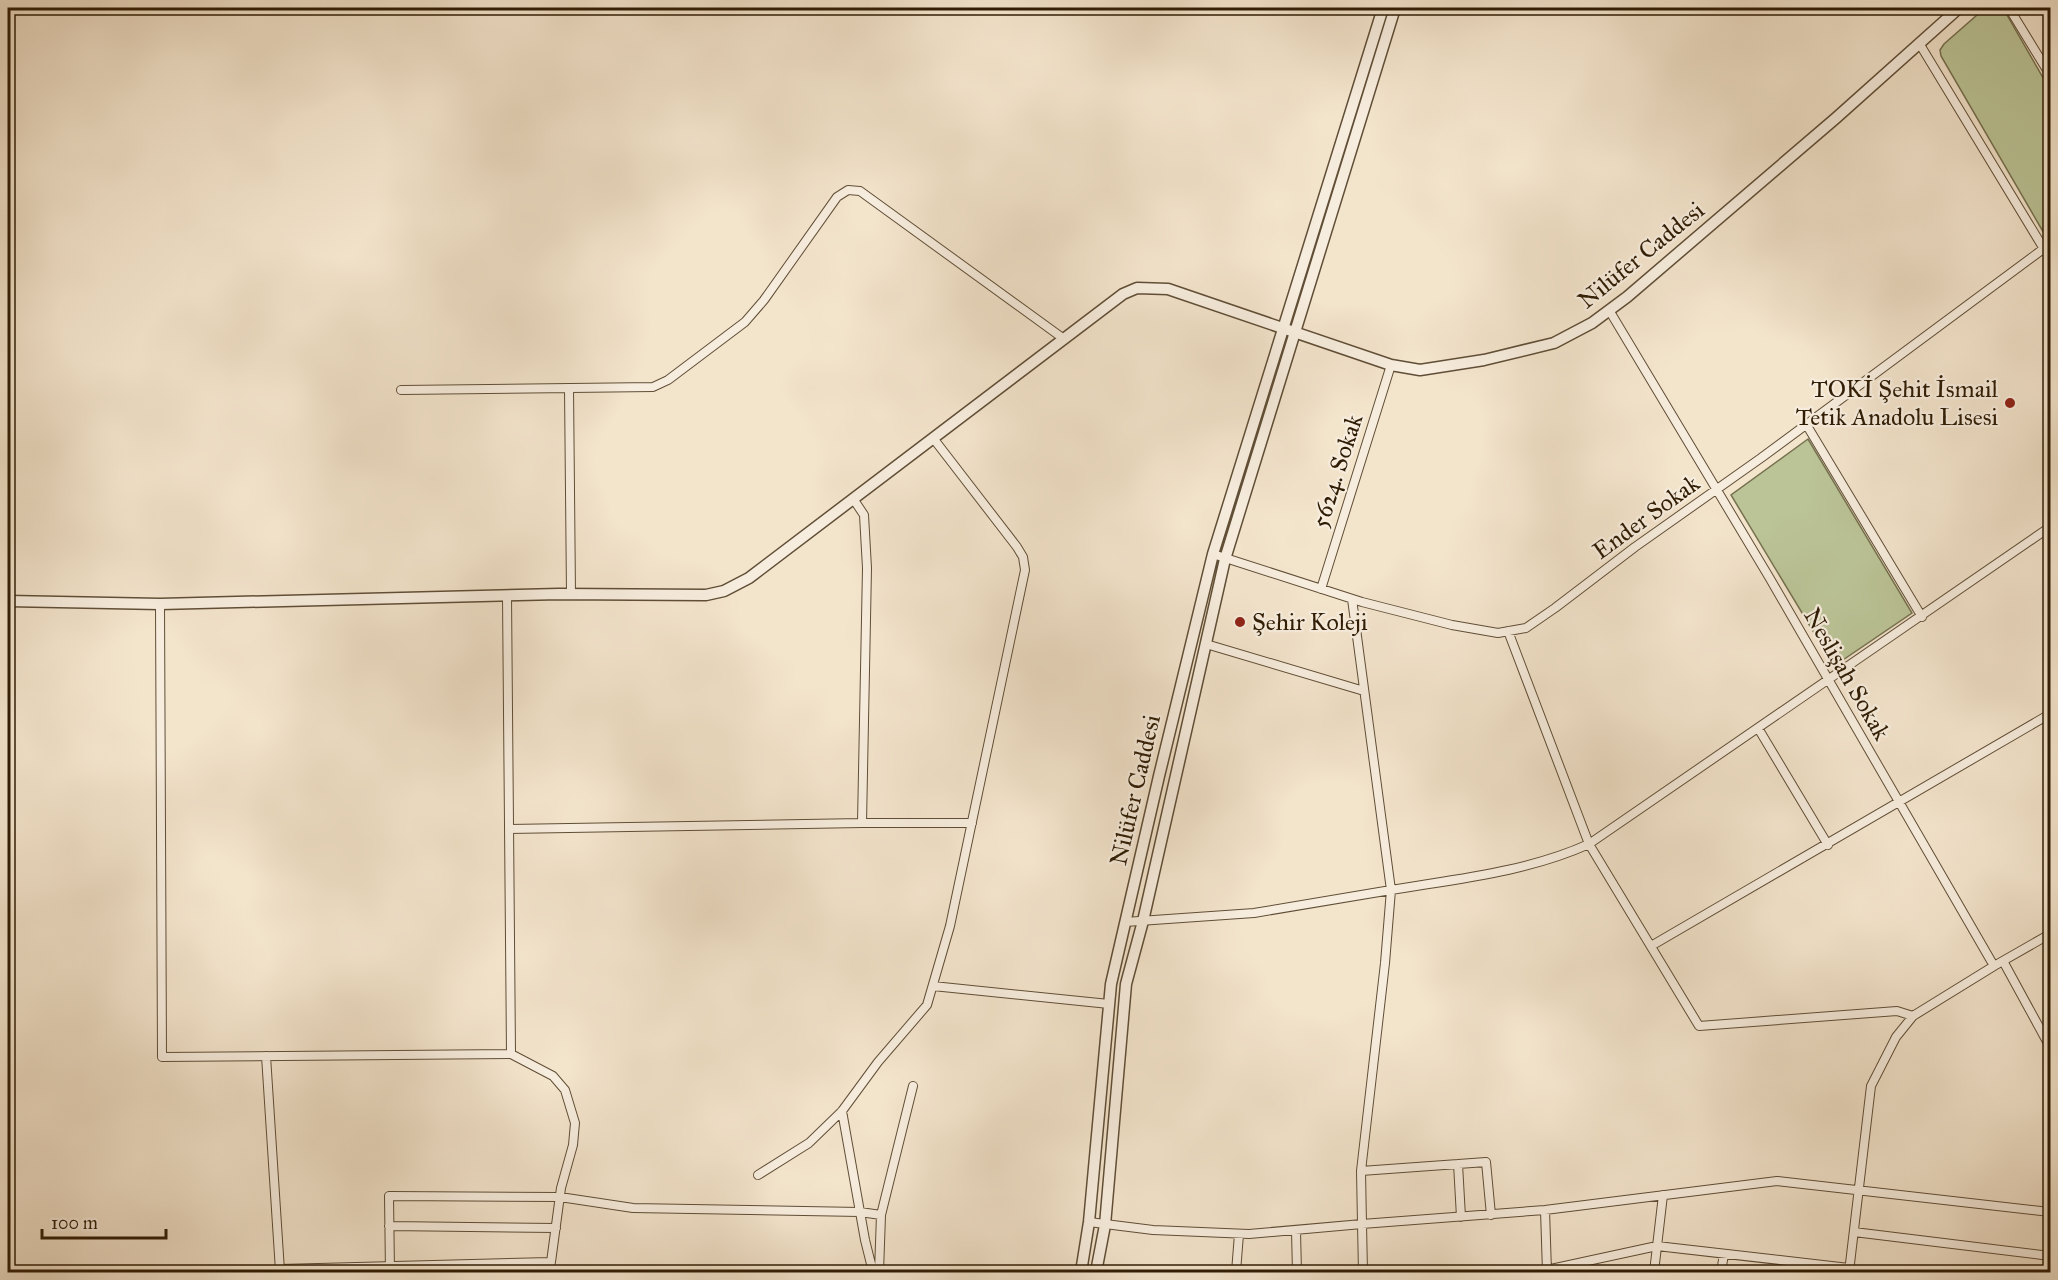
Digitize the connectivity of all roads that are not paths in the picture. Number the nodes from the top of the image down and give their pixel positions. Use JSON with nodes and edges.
{"nodes":[{"id":1,"x":1383,"y":8,"type":"edge"},
{"id":2,"x":1395,"y":8,"type":"edge"},
{"id":3,"x":1959,"y":8,"type":"edge"},
{"id":4,"x":2009,"y":8,"type":"edge"},
{"id":5,"x":1919,"y":44,"type":"junction"},
{"id":6,"x":2050,"y":75,"type":"edge"},
{"id":7,"x":2048,"y":246,"type":"edge"},
{"id":8,"x":2050,"y":260,"type":"edge"},
{"id":9,"x":1609,"y":310,"type":"junction"},
{"id":10,"x":1289,"y":330,"type":"junction"},
{"id":11,"x":1064,"y":339,"type":"junction"},
{"id":12,"x":1391,"y":365,"type":"junction"},
{"id":13,"x":569,"y":388,"type":"junction"},
{"id":14,"x":402,"y":390,"type":"dead end"},
{"id":15,"x":1806,"y":424,"type":"junction"},
{"id":16,"x":933,"y":438,"type":"junction"},
{"id":17,"x":1717,"y":490,"type":"junction"},
{"id":18,"x":854,"y":500,"type":"junction"},
{"id":19,"x":2050,"y":527,"type":"edge"},
{"id":20,"x":1213,"y":554,"type":"junction"},
{"id":21,"x":1226,"y":559,"type":"junction"},
{"id":22,"x":1321,"y":589,"type":"junction"},
{"id":23,"x":571,"y":594,"type":"junction"},
{"id":24,"x":507,"y":596,"type":"junction"},
{"id":25,"x":1352,"y":599,"type":"junction"},
{"id":26,"x":8,"y":601,"type":"edge"},
{"id":27,"x":160,"y":604,"type":"junction"},
{"id":28,"x":1922,"y":616,"type":"junction"},
{"id":29,"x":1508,"y":631,"type":"junction"},
{"id":30,"x":1206,"y":644,"type":"junction"},
{"id":31,"x":1828,"y":680,"type":"junction"},
{"id":32,"x":1364,"y":691,"type":"junction"},
{"id":33,"x":2050,"y":714,"type":"edge"},
{"id":34,"x":1758,"y":728,"type":"junction"},
{"id":35,"x":8,"y":732,"type":"edge"},
{"id":36,"x":1900,"y":804,"type":"junction"},
{"id":37,"x":862,"y":823,"type":"junction"},
{"id":38,"x":972,"y":823,"type":"junction"},
{"id":39,"x":509,"y":829,"type":"junction"},
{"id":40,"x":1589,"y":844,"type":"junction"},
{"id":41,"x":1828,"y":845,"type":"junction"},
{"id":42,"x":8,"y":852,"type":"edge"},
{"id":43,"x":1390,"y":890,"type":"junction"},
{"id":44,"x":1143,"y":921,"type":"junction"},
{"id":45,"x":1125,"y":922,"type":"junction"},
{"id":46,"x":2050,"y":934,"type":"edge"},
{"id":47,"x":1651,"y":946,"type":"junction"},
{"id":48,"x":1998,"y":963,"type":"junction"},
{"id":49,"x":933,"y":986,"type":"junction"},
{"id":50,"x":1109,"y":1004,"type":"junction"},
{"id":51,"x":1913,"y":1016,"type":"junction"},
{"id":52,"x":2050,"y":1047,"type":"edge"},
{"id":53,"x":510,"y":1054,"type":"junction"},
{"id":54,"x":266,"y":1056,"type":"junction"},
{"id":55,"x":913,"y":1086,"type":"dead end"},
{"id":56,"x":842,"y":1111,"type":"junction"},
{"id":57,"x":1458,"y":1164,"type":"junction"},
{"id":58,"x":1361,"y":1171,"type":"junction"},
{"id":59,"x":758,"y":1176,"type":"dead end"},
{"id":60,"x":1858,"y":1190,"type":"junction"},
{"id":61,"x":1663,"y":1195,"type":"junction"},
{"id":62,"x":560,"y":1197,"type":"junction"},
{"id":63,"x":1545,"y":1210,"type":"junction"},
{"id":64,"x":860,"y":1212,"type":"junction"},
{"id":65,"x":2050,"y":1212,"type":"edge"},
{"id":66,"x":881,"y":1215,"type":"junction"},
{"id":67,"x":1491,"y":1215,"type":"junction"},
{"id":68,"x":1461,"y":1217,"type":"junction"},
{"id":69,"x":1089,"y":1222,"type":"junction"},
{"id":70,"x":1362,"y":1224,"type":"junction"},
{"id":71,"x":1105,"y":1225,"type":"junction"},
{"id":72,"x":389,"y":1226,"type":"junction"},
{"id":73,"x":556,"y":1228,"type":"junction"},
{"id":74,"x":1296,"y":1231,"type":"junction"},
{"id":75,"x":1854,"y":1232,"type":"junction"},
{"id":76,"x":1239,"y":1234,"type":"junction"},
{"id":77,"x":1657,"y":1246,"type":"junction"},
{"id":78,"x":1724,"y":1254,"type":"junction"},
{"id":79,"x":2050,"y":1256,"type":"edge"},
{"id":80,"x":551,"y":1262,"type":"junction"},
{"id":81,"x":1795,"y":1262,"type":"junction"},
{"id":82,"x":390,"y":1268,"type":"edge"},
{"id":83,"x":280,"y":1270,"type":"edge"},
{"id":84,"x":1849,"y":1270,"type":"edge"},
{"id":85,"x":1547,"y":1271,"type":"edge"},
{"id":86,"x":547,"y":1272,"type":"edge"},
{"id":87,"x":873,"y":1272,"type":"edge"},
{"id":88,"x":879,"y":1272,"type":"edge"},
{"id":89,"x":1081,"y":1272,"type":"edge"},
{"id":90,"x":1096,"y":1272,"type":"edge"},
{"id":91,"x":1236,"y":1272,"type":"edge"},
{"id":92,"x":1298,"y":1272,"type":"edge"},
{"id":93,"x":1363,"y":1272,"type":"edge"},
{"id":94,"x":1538,"y":1272,"type":"edge"},
{"id":95,"x":1654,"y":1272,"type":"edge"},
{"id":96,"x":1721,"y":1272,"type":"edge"},
{"id":97,"x":1793,"y":1272,"type":"edge"}],
"edges":[{"from":1,"to":10,"type":"street","name":"Nilüfer Caddesi"},
{"from":2,"to":10,"type":"street"},
{"from":3,"to":5,"type":"street","name":"Nilüfer Caddesi"},
{"from":4,"to":6,"type":"street"},
{"from":5,"to":7,"type":"street"},
{"from":5,"to":9,"type":"street","name":"Nilüfer Caddesi"},
{"from":7,"to":8,"type":"street"},
{"from":7,"to":15,"type":"street","name":"Ender Sokak"},
{"from":9,"to":12,"type":"street","name":"Nilüfer Caddesi"},
{"from":9,"to":17,"type":"street","name":"Neslişah Sokak"},
{"from":10,"to":11,"type":"street"},
{"from":10,"to":12,"type":"street","name":"Nilüfer Caddesi"},
{"from":10,"to":20,"type":"street","name":"Nilüfer Caddesi"},
{"from":10,"to":21,"type":"street"},
{"from":11,"to":13,"type":"street"},
{"from":11,"to":16,"type":"street"},
{"from":12,"to":22,"type":"street","name":"5624. Sokak"},
{"from":13,"to":14,"type":"street"},
{"from":13,"to":23,"type":"street"},
{"from":15,"to":17,"type":"street","name":"Ender Sokak"},
{"from":15,"to":28,"type":"street"},
{"from":16,"to":18,"type":"street"},
{"from":16,"to":38,"type":"street"},
{"from":17,"to":29,"type":"street","name":"Ender Sokak"},
{"from":17,"to":31,"type":"street","name":"Neslişah Sokak"},
{"from":18,"to":23,"type":"street"},
{"from":18,"to":37,"type":"street"},
{"from":19,"to":28,"type":"street"},
{"from":20,"to":21,"type":"street","name":"Ender Sokak"},
{"from":20,"to":45,"type":"street","name":"Nilüfer Caddesi"},
{"from":21,"to":22,"type":"street","name":"Ender Sokak"},
{"from":21,"to":30,"type":"street"},
{"from":22,"to":25,"type":"street","name":"Ender Sokak"},
{"from":23,"to":24,"type":"street"},
{"from":24,"to":27,"type":"street"},
{"from":24,"to":39,"type":"street"},
{"from":25,"to":29,"type":"street","name":"Ender Sokak"},
{"from":25,"to":32,"type":"street"},
{"from":26,"to":27,"type":"street"},
{"from":27,"to":54,"type":"street"},
{"from":28,"to":31,"type":"street"},
{"from":29,"to":40,"type":"street"},
{"from":30,"to":32,"type":"street"},
{"from":30,"to":44,"type":"street"},
{"from":31,"to":34,"type":"street"},
{"from":31,"to":36,"type":"street","name":"Neslişah Sokak"},
{"from":32,"to":43,"type":"street"},
{"from":33,"to":36,"type":"street"},
{"from":34,"to":40,"type":"street"},
{"from":34,"to":41,"type":"street"},
{"from":35,"to":42,"type":"street"},
{"from":36,"to":41,"type":"street"},
{"from":36,"to":48,"type":"street","name":"Neslişah Sokak"},
{"from":37,"to":38,"type":"street"},
{"from":37,"to":39,"type":"street"},
{"from":38,"to":49,"type":"street"},
{"from":39,"to":53,"type":"street"},
{"from":40,"to":43,"type":"street"},
{"from":40,"to":47,"type":"street"},
{"from":41,"to":47,"type":"street"},
{"from":43,"to":44,"type":"street"},
{"from":43,"to":58,"type":"street"},
{"from":44,"to":45,"type":"street"},
{"from":44,"to":71,"type":"street"},
{"from":45,"to":50,"type":"street","name":"Nilüfer Caddesi"},
{"from":46,"to":48,"type":"street"},
{"from":47,"to":51,"type":"street"},
{"from":48,"to":51,"type":"street"},
{"from":48,"to":52,"type":"street","name":"Neslişah Sokak"},
{"from":49,"to":50,"type":"street"},
{"from":49,"to":56,"type":"street"},
{"from":50,"to":69,"type":"street","name":"Nilüfer Caddesi"},
{"from":51,"to":60,"type":"street"},
{"from":53,"to":54,"type":"street"},
{"from":53,"to":62,"type":"street"},
{"from":54,"to":83,"type":"street"},
{"from":55,"to":66,"type":"street"},
{"from":56,"to":59,"type":"street"},
{"from":56,"to":64,"type":"street"},
{"from":57,"to":58,"type":"street"},
{"from":57,"to":67,"type":"street"},
{"from":57,"to":68,"type":"street"},
{"from":58,"to":70,"type":"street"},
{"from":60,"to":61,"type":"street"},
{"from":60,"to":65,"type":"street"},
{"from":60,"to":75,"type":"street"},
{"from":61,"to":63,"type":"street"},
{"from":61,"to":77,"type":"street"},
{"from":62,"to":64,"type":"street"},
{"from":62,"to":72,"type":"street"},
{"from":62,"to":73,"type":"street"},
{"from":63,"to":67,"type":"street"},
{"from":63,"to":85,"type":"street"},
{"from":64,"to":66,"type":"street"},
{"from":64,"to":87,"type":"street"},
{"from":66,"to":88,"type":"street"},
{"from":67,"to":68,"type":"street"},
{"from":68,"to":70,"type":"street"},
{"from":69,"to":71,"type":"street"},
{"from":69,"to":89,"type":"street","name":"Nilüfer Caddesi"},
{"from":70,"to":74,"type":"street"},
{"from":70,"to":93,"type":"street"},
{"from":71,"to":76,"type":"street"},
{"from":71,"to":90,"type":"street"},
{"from":72,"to":73,"type":"street"},
{"from":72,"to":82,"type":"street"},
{"from":73,"to":80,"type":"street"},
{"from":74,"to":76,"type":"street"},
{"from":74,"to":92,"type":"street"},
{"from":75,"to":79,"type":"street"},
{"from":75,"to":84,"type":"street"},
{"from":76,"to":91,"type":"street"},
{"from":77,"to":78,"type":"street"},
{"from":77,"to":85,"type":"street"},
{"from":77,"to":95,"type":"street"},
{"from":78,"to":81,"type":"street"},
{"from":78,"to":96,"type":"street"},
{"from":80,"to":82,"type":"street"},
{"from":80,"to":86,"type":"street"},
{"from":81,"to":84,"type":"street"},
{"from":81,"to":97,"type":"street"},
{"from":82,"to":83,"type":"street"},
{"from":85,"to":94,"type":"street"}]}
